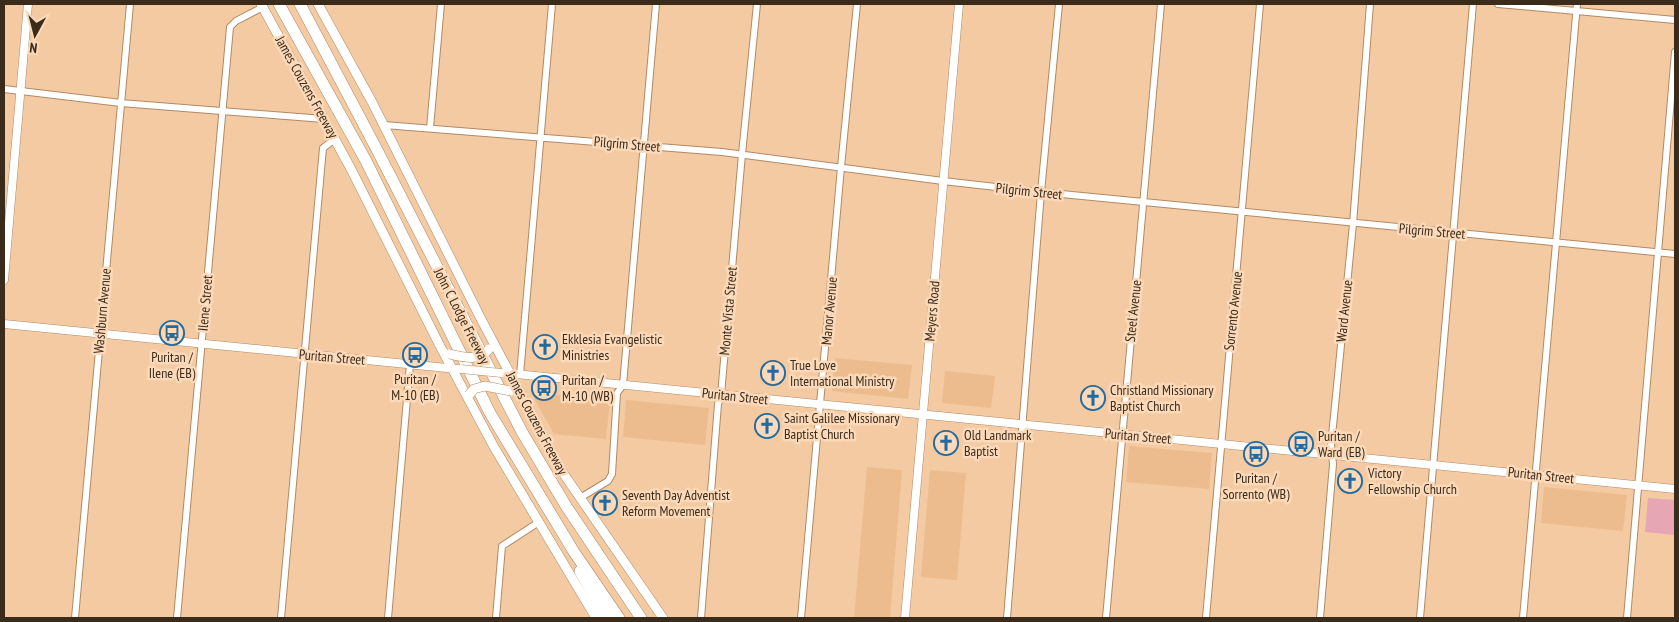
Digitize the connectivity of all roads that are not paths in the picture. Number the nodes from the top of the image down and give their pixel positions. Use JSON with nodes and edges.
{"nodes":[{"id":1,"x":28,"y":4,"type":"edge"},
{"id":2,"x":130,"y":4,"type":"edge"},
{"id":3,"x":279,"y":4,"type":"edge"},
{"id":4,"x":300,"y":4,"type":"edge"},
{"id":5,"x":318,"y":4,"type":"edge"},
{"id":6,"x":441,"y":4,"type":"edge"},
{"id":7,"x":552,"y":4,"type":"edge"},
{"id":8,"x":656,"y":4,"type":"edge"},
{"id":9,"x":757,"y":4,"type":"edge"},
{"id":10,"x":858,"y":4,"type":"edge"},
{"id":11,"x":959,"y":4,"type":"edge"},
{"id":12,"x":1059,"y":4,"type":"edge"},
{"id":13,"x":1161,"y":4,"type":"edge"},
{"id":14,"x":1260,"y":4,"type":"edge"},
{"id":15,"x":1370,"y":4,"type":"edge"},
{"id":16,"x":1473,"y":4,"type":"edge"},
{"id":17,"x":1498,"y":4,"type":"edge"},
{"id":18,"x":262,"y":5,"type":"edge"},
{"id":19,"x":1576,"y":7,"type":"edge"},
{"id":20,"x":1675,"y":20,"type":"edge"},
{"id":21,"x":1675,"y":52,"type":"edge"},
{"id":22,"x":4,"y":90,"type":"edge"},
{"id":23,"x":20,"y":92,"type":"junction"},
{"id":24,"x":121,"y":103,"type":"junction"},
{"id":25,"x":223,"y":111,"type":"junction"},
{"id":26,"x":324,"y":119,"type":"junction"},
{"id":27,"x":384,"y":125,"type":"junction"},
{"id":28,"x":430,"y":128,"type":"junction"},
{"id":29,"x":540,"y":137,"type":"junction"},
{"id":30,"x":335,"y":140,"type":"junction"},
{"id":31,"x":644,"y":145,"type":"junction"},
{"id":32,"x":742,"y":154,"type":"junction"},
{"id":33,"x":841,"y":167,"type":"junction"},
{"id":34,"x":943,"y":181,"type":"junction"},
{"id":35,"x":1041,"y":192,"type":"junction"},
{"id":36,"x":1144,"y":202,"type":"junction"},
{"id":37,"x":1242,"y":212,"type":"junction"},
{"id":38,"x":1353,"y":224,"type":"junction"},
{"id":39,"x":1453,"y":234,"type":"junction"},
{"id":40,"x":1556,"y":243,"type":"junction"},
{"id":41,"x":1658,"y":252,"type":"junction"},
{"id":42,"x":1675,"y":254,"type":"edge"},
{"id":43,"x":4,"y":280,"type":"edge"},
{"id":44,"x":4,"y":324,"type":"edge"},
{"id":45,"x":100,"y":334,"type":"junction"},
{"id":46,"x":490,"y":336,"type":"junction"},
{"id":47,"x":201,"y":344,"type":"junction"},
{"id":48,"x":440,"y":346,"type":"junction"},
{"id":49,"x":304,"y":354,"type":"junction"},
{"id":50,"x":410,"y":364,"type":"junction"},
{"id":51,"x":456,"y":369,"type":"junction"},
{"id":52,"x":506,"y":373,"type":"junction"},
{"id":53,"x":520,"y":375,"type":"junction"},
{"id":54,"x":623,"y":385,"type":"junction"},
{"id":55,"x":721,"y":395,"type":"junction"},
{"id":56,"x":469,"y":398,"type":"junction"},
{"id":57,"x":820,"y":405,"type":"junction"},
{"id":58,"x":922,"y":414,"type":"junction"},
{"id":59,"x":533,"y":417,"type":"junction"},
{"id":60,"x":1022,"y":424,"type":"junction"},
{"id":61,"x":1122,"y":435,"type":"junction"},
{"id":62,"x":1220,"y":443,"type":"junction"},
{"id":63,"x":1333,"y":455,"type":"junction"},
{"id":64,"x":1432,"y":464,"type":"junction"},
{"id":65,"x":1535,"y":475,"type":"junction"},
{"id":66,"x":1638,"y":485,"type":"junction"},
{"id":67,"x":1675,"y":488,"type":"edge"},
{"id":68,"x":580,"y":498,"type":"junction"},
{"id":69,"x":539,"y":522,"type":"junction"},
{"id":70,"x":574,"y":552,"type":"junction"},
{"id":71,"x":75,"y":618,"type":"edge"},
{"id":72,"x":177,"y":618,"type":"edge"},
{"id":73,"x":281,"y":618,"type":"edge"},
{"id":74,"x":388,"y":618,"type":"edge"},
{"id":75,"x":496,"y":618,"type":"edge"},
{"id":76,"x":596,"y":618,"type":"edge"},
{"id":77,"x":606,"y":618,"type":"edge"},
{"id":78,"x":618,"y":618,"type":"edge"},
{"id":79,"x":641,"y":618,"type":"edge"},
{"id":80,"x":663,"y":618,"type":"edge"},
{"id":81,"x":701,"y":618,"type":"edge"},
{"id":82,"x":801,"y":618,"type":"edge"},
{"id":83,"x":905,"y":618,"type":"edge"},
{"id":84,"x":1007,"y":618,"type":"edge"},
{"id":85,"x":1106,"y":618,"type":"edge"},
{"id":86,"x":1206,"y":618,"type":"edge"},
{"id":87,"x":1320,"y":618,"type":"edge"},
{"id":88,"x":1420,"y":618,"type":"edge"},
{"id":89,"x":1523,"y":618,"type":"edge"},
{"id":90,"x":1627,"y":618,"type":"edge"}],
"edges":[{"from":1,"to":23,"type":"street"},
{"from":2,"to":24,"type":"street","name":"Washburn Avenue"},
{"from":3,"to":70,"type":"highway","name":"John C Lodge Freeway"},
{"from":4,"to":79,"type":"highway","name":"John C Lodge Freeway"},
{"from":5,"to":27,"type":"main road","name":"James Couzens Freeway"},
{"from":6,"to":28,"type":"street"},
{"from":7,"to":29,"type":"street"},
{"from":8,"to":31,"type":"street"},
{"from":9,"to":32,"type":"street","name":"Monte Vista Street"},
{"from":10,"to":33,"type":"street","name":"Manor Avenue"},
{"from":11,"to":34,"type":"street","name":"Meyers Road"},
{"from":12,"to":35,"type":"street"},
{"from":13,"to":36,"type":"street","name":"Steel Avenue"},
{"from":14,"to":37,"type":"street","name":"Sorrento Avenue"},
{"from":15,"to":38,"type":"street","name":"Ward Avenue"},
{"from":16,"to":39,"type":"street"},
{"from":17,"to":19,"type":"street"},
{"from":18,"to":25,"type":"street","name":"Ilene Street"},
{"from":18,"to":26,"type":"main road","name":"James Couzens Freeway"},
{"from":19,"to":20,"type":"street"},
{"from":19,"to":40,"type":"street"},
{"from":21,"to":41,"type":"street"},
{"from":22,"to":23,"type":"street"},
{"from":23,"to":24,"type":"street"},
{"from":23,"to":43,"type":"street"},
{"from":24,"to":25,"type":"street"},
{"from":24,"to":45,"type":"street","name":"Washburn Avenue"},
{"from":25,"to":26,"type":"street"},
{"from":25,"to":47,"type":"street","name":"Ilene Street"},
{"from":26,"to":30,"type":"main road","name":"James Couzens Freeway"},
{"from":27,"to":28,"type":"street","name":"Pilgrim Street"},
{"from":27,"to":46,"type":"main road","name":"James Couzens Freeway"},
{"from":28,"to":29,"type":"street","name":"Pilgrim Street"},
{"from":29,"to":31,"type":"street","name":"Pilgrim Street"},
{"from":29,"to":53,"type":"street"},
{"from":30,"to":48,"type":"main road","name":"James Couzens Freeway"},
{"from":30,"to":49,"type":"street"},
{"from":31,"to":32,"type":"street","name":"Pilgrim Street"},
{"from":31,"to":54,"type":"street"},
{"from":32,"to":33,"type":"street","name":"Pilgrim Street"},
{"from":32,"to":55,"type":"street","name":"Monte Vista Street"},
{"from":33,"to":34,"type":"street","name":"Pilgrim Street"},
{"from":33,"to":57,"type":"street","name":"Manor Avenue"},
{"from":34,"to":35,"type":"street","name":"Pilgrim Street"},
{"from":34,"to":58,"type":"street","name":"Meyers Road"},
{"from":35,"to":36,"type":"street","name":"Pilgrim Street"},
{"from":35,"to":60,"type":"street"},
{"from":36,"to":37,"type":"street","name":"Pilgrim Street"},
{"from":36,"to":61,"type":"street","name":"Steel Avenue"},
{"from":37,"to":38,"type":"street","name":"Pilgrim Street"},
{"from":37,"to":62,"type":"street","name":"Sorrento Avenue"},
{"from":38,"to":39,"type":"street","name":"Pilgrim Street"},
{"from":38,"to":63,"type":"street","name":"Ward Avenue"},
{"from":39,"to":40,"type":"street","name":"Pilgrim Street"},
{"from":39,"to":64,"type":"street"},
{"from":40,"to":41,"type":"street","name":"Pilgrim Street"},
{"from":40,"to":65,"type":"street"},
{"from":41,"to":42,"type":"street","name":"Pilgrim Street"},
{"from":41,"to":66,"type":"street"},
{"from":44,"to":45,"type":"street","name":"Puritan Street"},
{"from":45,"to":47,"type":"street","name":"Puritan Street"},
{"from":45,"to":71,"type":"street","name":"Washburn Avenue"},
{"from":46,"to":48,"type":"main road","bridge":true},
{"from":46,"to":52,"type":"main road","name":"James Couzens Freeway"},
{"from":47,"to":49,"type":"street","name":"Puritan Street"},
{"from":47,"to":72,"type":"street","name":"Ilene Street"},
{"from":48,"to":51,"type":"main road","name":"James Couzens Freeway"},
{"from":49,"to":50,"type":"street","name":"Puritan Street"},
{"from":49,"to":73,"type":"street"},
{"from":50,"to":51,"type":"street","name":"Puritan Street"},
{"from":50,"to":74,"type":"street"},
{"from":51,"to":52,"type":"street","name":"Puritan Street","bridge":true},
{"from":51,"to":56,"type":"main road","name":"James Couzens Freeway"},
{"from":52,"to":53,"type":"street","name":"Puritan Street"},
{"from":52,"to":59,"type":"main road","name":"James Couzens Freeway"},
{"from":53,"to":54,"type":"street","name":"Puritan Street"},
{"from":54,"to":55,"type":"street","name":"Puritan Street"},
{"from":54,"to":68,"type":"street"},
{"from":55,"to":57,"type":"street","name":"Puritan Street"},
{"from":55,"to":81,"type":"street","name":"Monte Vista Street"},
{"from":56,"to":59,"type":"main road","bridge":true},
{"from":56,"to":69,"type":"main road","name":"James Couzens Freeway"},
{"from":57,"to":58,"type":"street","name":"Puritan Street"},
{"from":57,"to":82,"type":"street","name":"Manor Avenue"},
{"from":58,"to":60,"type":"street","name":"Puritan Street"},
{"from":58,"to":83,"type":"street","name":"Meyers Road"},
{"from":59,"to":68,"type":"main road","name":"James Couzens Freeway"},
{"from":60,"to":61,"type":"street","name":"Puritan Street"},
{"from":60,"to":84,"type":"street"},
{"from":61,"to":62,"type":"street","name":"Puritan Street"},
{"from":61,"to":85,"type":"street","name":"Steel Avenue"},
{"from":62,"to":63,"type":"street","name":"Puritan Street"},
{"from":62,"to":86,"type":"street","name":"Sorrento Avenue"},
{"from":63,"to":64,"type":"street","name":"Puritan Street"},
{"from":63,"to":87,"type":"street","name":"Ward Avenue"},
{"from":64,"to":65,"type":"street","name":"Puritan Street"},
{"from":64,"to":88,"type":"street"},
{"from":65,"to":66,"type":"street","name":"Puritan Street"},
{"from":65,"to":89,"type":"street"},
{"from":66,"to":67,"type":"street","name":"Puritan Street"},
{"from":66,"to":90,"type":"street"},
{"from":68,"to":80,"type":"main road","name":"James Couzens Freeway"},
{"from":69,"to":75,"type":"street"},
{"from":69,"to":76,"type":"main road","name":"James Couzens Freeway"},
{"from":70,"to":77,"type":"highway"},
{"from":70,"to":78,"type":"highway","name":"John C Lodge Freeway"}]}
